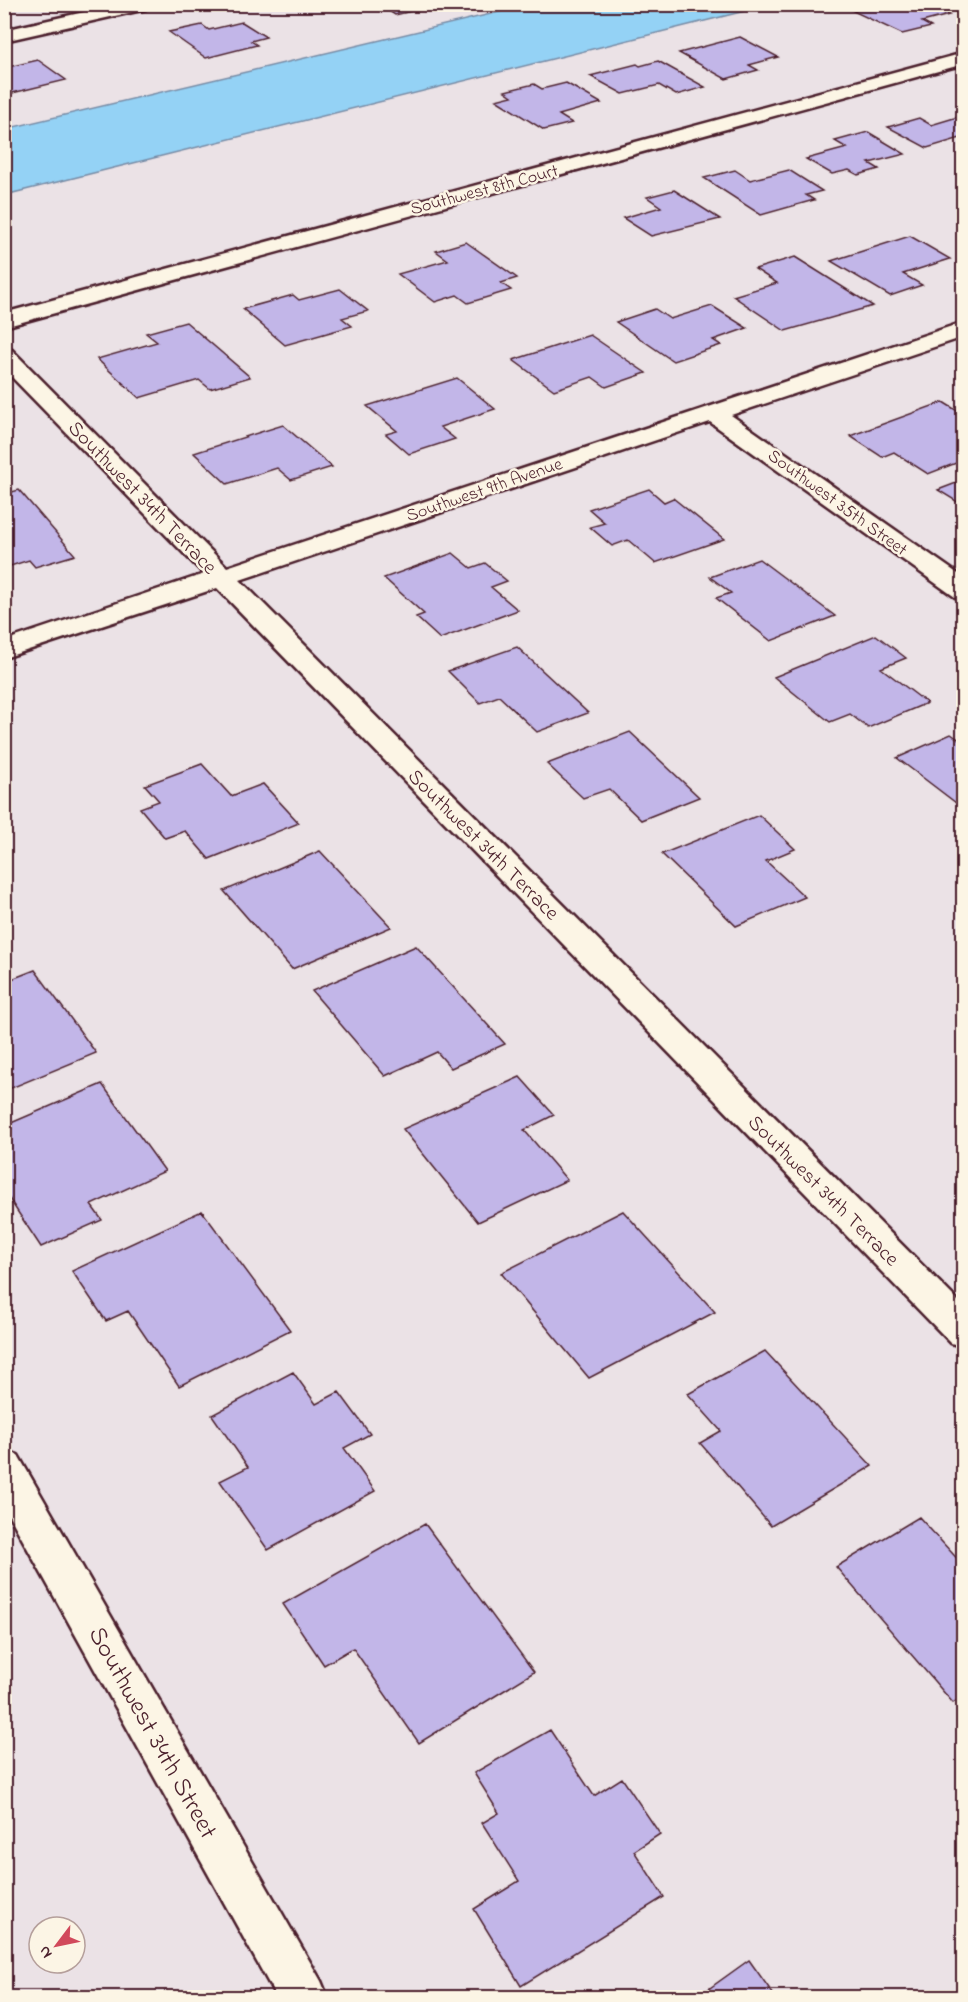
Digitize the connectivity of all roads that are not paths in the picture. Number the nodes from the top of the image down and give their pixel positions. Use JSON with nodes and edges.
{"nodes":[{"id":1,"x":146,"y":4,"type":"edge"},
{"id":2,"x":4,"y":36,"type":"edge"},
{"id":3,"x":963,"y":58,"type":"edge"},
{"id":4,"x":4,"y":320,"type":"edge"},
{"id":5,"x":963,"y":329,"type":"edge"},
{"id":6,"x":4,"y":355,"type":"edge"},
{"id":7,"x":713,"y":413,"type":"junction"},
{"id":8,"x":221,"y":577,"type":"junction"},
{"id":9,"x":963,"y":591,"type":"edge"},
{"id":10,"x":4,"y":650,"type":"edge"},
{"id":11,"x":963,"y":1332,"type":"edge"},
{"id":12,"x":4,"y":1467,"type":"edge"},
{"id":13,"x":304,"y":1998,"type":"edge"}],
"edges":[{"from":1,"to":2,"type":"street"},
{"from":3,"to":4,"type":"street","name":"Southwest 8th Court"},
{"from":5,"to":7,"type":"street","name":"Southwest 9th Avenue"},
{"from":6,"to":8,"type":"street","name":"Southwest 34th Terrace"},
{"from":7,"to":8,"type":"street","name":"Southwest 9th Avenue"},
{"from":7,"to":9,"type":"street","name":"Southwest 35th Street"},
{"from":8,"to":10,"type":"street","name":"Southwest 9th Avenue"},
{"from":8,"to":11,"type":"street","name":"Southwest 34th Terrace"},
{"from":12,"to":13,"type":"street","name":"Southwest 34th Street"}]}
